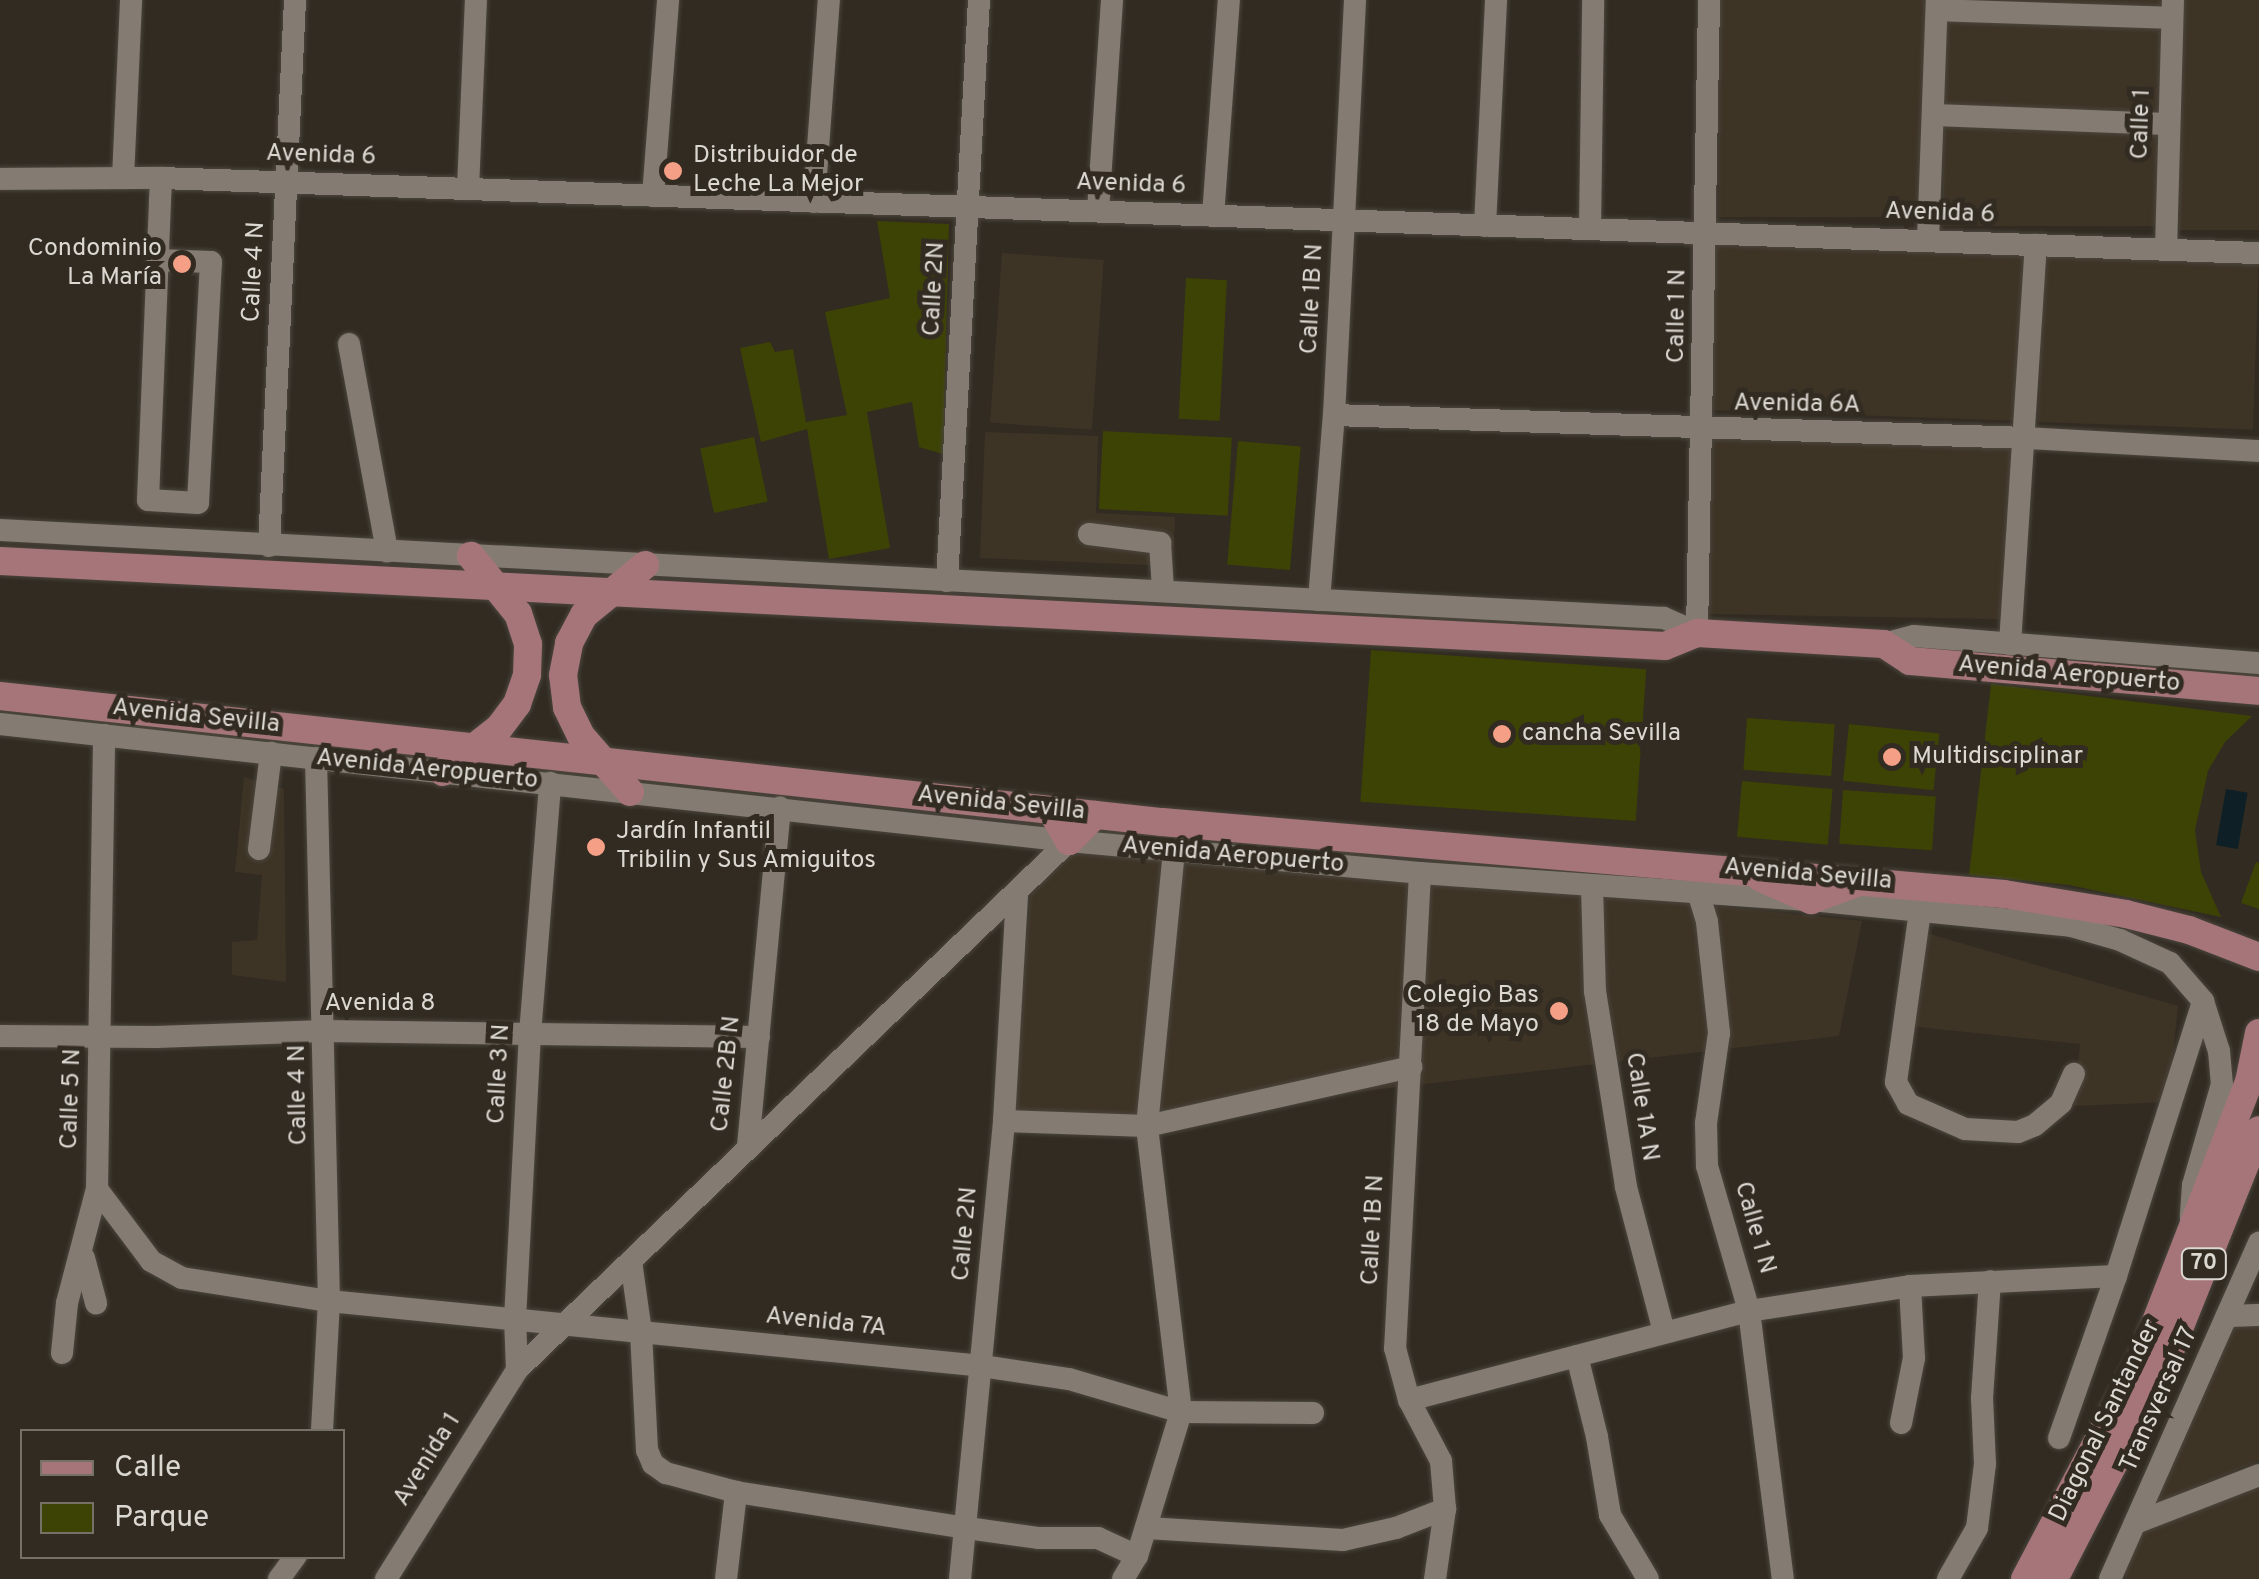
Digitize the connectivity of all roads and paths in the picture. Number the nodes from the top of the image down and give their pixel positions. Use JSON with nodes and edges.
{"nodes":[{"id":1,"x":131,"y":0,"type":"edge"},
{"id":2,"x":295,"y":0,"type":"edge"},
{"id":3,"x":476,"y":0,"type":"edge"},
{"id":4,"x":668,"y":0,"type":"edge"},
{"id":5,"x":829,"y":0,"type":"edge"},
{"id":6,"x":978,"y":0,"type":"edge"},
{"id":7,"x":1112,"y":0,"type":"edge"},
{"id":8,"x":1229,"y":0,"type":"edge"},
{"id":9,"x":1355,"y":0,"type":"edge"},
{"id":10,"x":1496,"y":0,"type":"edge"},
{"id":11,"x":1594,"y":0,"type":"edge"},
{"id":12,"x":1709,"y":0,"type":"edge"},
{"id":13,"x":1937,"y":5,"type":"edge"},
{"id":14,"x":2172,"y":9,"type":"edge"},
{"id":15,"x":1932,"y":115,"type":"junction"},
{"id":16,"x":2169,"y":124,"type":"junction"},
{"id":17,"x":123,"y":178,"type":"junction"},
{"id":18,"x":162,"y":178,"type":"junction"},
{"id":19,"x":0,"y":179,"type":"edge"},
{"id":20,"x":286,"y":182,"type":"junction"},
{"id":21,"x":468,"y":189,"type":"junction"},
{"id":22,"x":653,"y":196,"type":"junction"},
{"id":23,"x":814,"y":202,"type":"junction"},
{"id":24,"x":967,"y":207,"type":"junction"},
{"id":25,"x":1098,"y":212,"type":"junction"},
{"id":26,"x":1213,"y":216,"type":"junction"},
{"id":27,"x":1346,"y":220,"type":"junction"},
{"id":28,"x":1485,"y":226,"type":"junction"},
{"id":29,"x":1590,"y":229,"type":"junction"},
{"id":30,"x":1706,"y":233,"type":"junction"},
{"id":31,"x":1928,"y":241,"type":"junction"},
{"id":32,"x":2036,"y":245,"type":"junction"},
{"id":33,"x":2166,"y":250,"type":"junction"},
{"id":34,"x":2259,"y":253,"type":"edge"},
{"id":35,"x":158,"y":260,"type":"junction"},
{"id":36,"x":349,"y":344,"type":"dead end"},
{"id":37,"x":1334,"y":415,"type":"junction"},
{"id":38,"x":1703,"y":431,"type":"junction"},
{"id":39,"x":2026,"y":438,"type":"junction"},
{"id":40,"x":2259,"y":451,"type":"edge"},
{"id":41,"x":0,"y":530,"type":"edge"},
{"id":42,"x":1089,"y":534,"type":"dead end"},
{"id":43,"x":268,"y":546,"type":"junction"},
{"id":44,"x":387,"y":552,"type":"junction"},
{"id":45,"x":471,"y":556,"type":"junction"},
{"id":46,"x":0,"y":560,"type":"edge"},
{"id":47,"x":645,"y":565,"type":"junction"},
{"id":48,"x":947,"y":581,"type":"junction"},
{"id":49,"x":498,"y":586,"type":"junction"},
{"id":50,"x":1163,"y":590,"type":"junction"},
{"id":51,"x":609,"y":591,"type":"junction"},
{"id":52,"x":1318,"y":600,"type":"junction"},
{"id":53,"x":1697,"y":632,"type":"junction"},
{"id":54,"x":1884,"y":644,"type":"junction"},
{"id":55,"x":2010,"y":644,"type":"junction"},
{"id":56,"x":2259,"y":662,"type":"edge"},
{"id":57,"x":2259,"y":691,"type":"edge"},
{"id":58,"x":0,"y":696,"type":"edge"},
{"id":59,"x":0,"y":724,"type":"edge"},
{"id":60,"x":104,"y":735,"type":"junction"},
{"id":61,"x":474,"y":746,"type":"junction"},
{"id":62,"x":271,"y":754,"type":"junction"},
{"id":63,"x":316,"y":758,"type":"junction"},
{"id":64,"x":603,"y":760,"type":"junction"},
{"id":65,"x":443,"y":772,"type":"junction"},
{"id":66,"x":550,"y":783,"type":"junction"},
{"id":67,"x":630,"y":792,"type":"junction"},
{"id":68,"x":780,"y":808,"type":"junction"},
{"id":69,"x":1051,"y":810,"type":"junction"},
{"id":70,"x":1095,"y":815,"type":"junction"},
{"id":71,"x":1070,"y":840,"type":"junction"},
{"id":72,"x":258,"y":848,"type":"dead end"},
{"id":73,"x":1174,"y":850,"type":"junction"},
{"id":74,"x":1742,"y":869,"type":"junction"},
{"id":75,"x":1420,"y":874,"type":"junction"},
{"id":76,"x":1866,"y":879,"type":"junction"},
{"id":77,"x":1592,"y":886,"type":"junction"},
{"id":78,"x":1698,"y":892,"type":"junction"},
{"id":79,"x":1017,"y":893,"type":"junction"},
{"id":80,"x":1811,"y":900,"type":"junction"},
{"id":81,"x":1920,"y":911,"type":"junction"},
{"id":82,"x":2259,"y":958,"type":"edge"},
{"id":83,"x":2204,"y":1001,"type":"junction"},
{"id":84,"x":326,"y":1031,"type":"junction"},
{"id":85,"x":2259,"y":1033,"type":"edge"},
{"id":86,"x":530,"y":1034,"type":"junction"},
{"id":87,"x":0,"y":1036,"type":"edge"},
{"id":88,"x":759,"y":1036,"type":"junction"},
{"id":89,"x":102,"y":1038,"type":"junction"},
{"id":90,"x":1411,"y":1067,"type":"junction"},
{"id":91,"x":2254,"y":1070,"type":"edge"},
{"id":92,"x":2074,"y":1074,"type":"dead end"},
{"id":93,"x":1004,"y":1121,"type":"junction"},
{"id":94,"x":1147,"y":1126,"type":"junction"},
{"id":95,"x":2259,"y":1130,"type":"edge"},
{"id":96,"x":748,"y":1146,"type":"junction"},
{"id":97,"x":2259,"y":1163,"type":"edge"},
{"id":98,"x":97,"y":1189,"type":"junction"},
{"id":99,"x":2191,"y":1235,"type":"junction"},
{"id":100,"x":2259,"y":1242,"type":"edge"},
{"id":101,"x":83,"y":1250,"type":"junction"},
{"id":102,"x":630,"y":1261,"type":"junction"},
{"id":103,"x":2205,"y":1262,"type":"junction"},
{"id":104,"x":2116,"y":1276,"type":"junction"},
{"id":105,"x":1990,"y":1281,"type":"junction"},
{"id":106,"x":1910,"y":1286,"type":"junction"},
{"id":107,"x":330,"y":1301,"type":"junction"},
{"id":108,"x":96,"y":1303,"type":"dead end"},
{"id":109,"x":1749,"y":1311,"type":"junction"},
{"id":110,"x":2259,"y":1315,"type":"edge"},
{"id":111,"x":2227,"y":1316,"type":"junction"},
{"id":112,"x":515,"y":1319,"type":"junction"},
{"id":113,"x":566,"y":1324,"type":"junction"},
{"id":114,"x":641,"y":1332,"type":"junction"},
{"id":115,"x":1664,"y":1332,"type":"junction"},
{"id":116,"x":62,"y":1353,"type":"dead end"},
{"id":117,"x":1577,"y":1356,"type":"junction"},
{"id":118,"x":982,"y":1366,"type":"junction"},
{"id":119,"x":517,"y":1370,"type":"junction"},
{"id":120,"x":1409,"y":1400,"type":"junction"},
{"id":121,"x":1181,"y":1412,"type":"junction"},
{"id":122,"x":1314,"y":1414,"type":"dead end"},
{"id":123,"x":1901,"y":1423,"type":"dead end"},
{"id":124,"x":322,"y":1429,"type":"edge"},
{"id":125,"x":2058,"y":1438,"type":"dead end"},
{"id":126,"x":2259,"y":1475,"type":"edge"},
{"id":127,"x":736,"y":1492,"type":"junction"},
{"id":128,"x":1445,"y":1509,"type":"junction"},
{"id":129,"x":2138,"y":1522,"type":"junction"},
{"id":130,"x":967,"y":1528,"type":"junction"},
{"id":131,"x":1146,"y":1528,"type":"junction"},
{"id":132,"x":1138,"y":1556,"type":"junction"},
{"id":133,"x":1781,"y":1578,"type":"edge"},
{"id":134,"x":386,"y":1579,"type":"edge"},
{"id":135,"x":726,"y":1579,"type":"edge"},
{"id":136,"x":960,"y":1579,"type":"edge"},
{"id":137,"x":1123,"y":1579,"type":"edge"},
{"id":138,"x":1435,"y":1579,"type":"edge"},
{"id":139,"x":1648,"y":1579,"type":"edge"},
{"id":140,"x":1948,"y":1579,"type":"edge"},
{"id":141,"x":2025,"y":1579,"type":"edge"},
{"id":142,"x":2054,"y":1579,"type":"edge"},
{"id":143,"x":2110,"y":1579,"type":"edge"}],
"edges":[{"from":1,"to":17,"type":"street"},
{"from":2,"to":20,"type":"street","name":"Calle 4 N"},
{"from":3,"to":21,"type":"street"},
{"from":4,"to":22,"type":"street"},
{"from":5,"to":23,"type":"street"},
{"from":6,"to":24,"type":"street","name":"Calle 2N"},
{"from":7,"to":25,"type":"street"},
{"from":8,"to":26,"type":"street"},
{"from":9,"to":27,"type":"street","name":"Calle 1B N"},
{"from":10,"to":28,"type":"street"},
{"from":11,"to":29,"type":"street"},
{"from":12,"to":30,"type":"street","name":"Calle 1 N"},
{"from":13,"to":14,"type":"street"},
{"from":13,"to":15,"type":"street"},
{"from":14,"to":16,"type":"street","name":"Calle 1"},
{"from":15,"to":16,"type":"street"},
{"from":15,"to":31,"type":"street"},
{"from":16,"to":33,"type":"street","name":"Calle 1"},
{"from":17,"to":18,"type":"street","name":"Avenida 6"},
{"from":17,"to":19,"type":"street","name":"Avenida 6"},
{"from":18,"to":20,"type":"street","name":"Avenida 6"},
{"from":18,"to":35,"type":"street"},
{"from":20,"to":21,"type":"street","name":"Avenida 6"},
{"from":20,"to":43,"type":"street","name":"Calle 4 N"},
{"from":21,"to":22,"type":"street","name":"Avenida 6"},
{"from":22,"to":23,"type":"street","name":"Avenida 6"},
{"from":23,"to":24,"type":"street","name":"Avenida 6"},
{"from":24,"to":25,"type":"street","name":"Avenida 6"},
{"from":24,"to":48,"type":"street","name":"Calle 2N"},
{"from":25,"to":26,"type":"street","name":"Avenida 6"},
{"from":26,"to":27,"type":"street","name":"Avenida 6"},
{"from":27,"to":28,"type":"street","name":"Avenida 6"},
{"from":27,"to":37,"type":"street","name":"Calle 1B N"},
{"from":28,"to":29,"type":"street","name":"Avenida 6"},
{"from":29,"to":30,"type":"street","name":"Avenida 6"},
{"from":30,"to":31,"type":"street","name":"Avenida 6"},
{"from":30,"to":38,"type":"street","name":"Calle 1 N"},
{"from":31,"to":32,"type":"street","name":"Avenida 6"},
{"from":32,"to":33,"type":"street","name":"Avenida 6"},
{"from":32,"to":39,"type":"street"},
{"from":33,"to":34,"type":"street","name":"Avenida 6"},
{"from":35,"to":35,"type":"street"},
{"from":36,"to":44,"type":"street"},
{"from":37,"to":38,"type":"street","name":"Avenida 6A"},
{"from":37,"to":52,"type":"street","name":"Calle 1B N"},
{"from":38,"to":39,"type":"street","name":"Avenida 6A"},
{"from":38,"to":53,"type":"street","name":"Calle 1 N"},
{"from":39,"to":40,"type":"street","name":"Avenida 6A"},
{"from":39,"to":55,"type":"street"},
{"from":41,"to":43,"type":"street","name":"Avenida Aeropuerto"},
{"from":42,"to":50,"type":"street"},
{"from":43,"to":44,"type":"street","name":"Avenida Aeropuerto"},
{"from":44,"to":45,"type":"street","name":"Avenida Aeropuerto"},
{"from":45,"to":47,"type":"street","name":"Avenida Aeropuerto"},
{"from":45,"to":49,"type":"main road"},
{"from":46,"to":49,"type":"main road"},
{"from":47,"to":48,"type":"street","name":"Avenida Aeropuerto"},
{"from":47,"to":51,"type":"main road"},
{"from":48,"to":50,"type":"street","name":"Avenida Aeropuerto"},
{"from":49,"to":51,"type":"main road"},
{"from":49,"to":61,"type":"main road"},
{"from":50,"to":52,"type":"street","name":"Avenida Aeropuerto"},
{"from":51,"to":53,"type":"main road"},
{"from":51,"to":64,"type":"main road"},
{"from":52,"to":53,"type":"street","name":"Avenida Aeropuerto"},
{"from":53,"to":54,"type":"main road","name":"Avenida Aeropuerto"},
{"from":54,"to":55,"type":"street","name":"Avenida Aeropuerto"},
{"from":54,"to":57,"type":"main road","name":"Avenida Aeropuerto"},
{"from":55,"to":56,"type":"street","name":"Avenida Aeropuerto"},
{"from":58,"to":61,"type":"main road","name":"Avenida Sevilla"},
{"from":59,"to":60,"type":"street","name":"Avenida Aeropuerto"},
{"from":60,"to":62,"type":"street","name":"Avenida Aeropuerto"},
{"from":60,"to":89,"type":"street","name":"Calle 5 N"},
{"from":61,"to":64,"type":"main road","name":"Avenida Sevilla"},
{"from":61,"to":65,"type":"main road"},
{"from":62,"to":63,"type":"street","name":"Avenida Aeropuerto"},
{"from":62,"to":72,"type":"street"},
{"from":63,"to":65,"type":"street","name":"Avenida Aeropuerto"},
{"from":63,"to":84,"type":"street","name":"Calle 4 N"},
{"from":64,"to":67,"type":"main road"},
{"from":64,"to":69,"type":"main road","name":"Avenida Sevilla"},
{"from":65,"to":66,"type":"street","name":"Avenida Aeropuerto"},
{"from":66,"to":67,"type":"street","name":"Avenida Aeropuerto"},
{"from":66,"to":86,"type":"street","name":"Calle 3 N"},
{"from":67,"to":68,"type":"street","name":"Avenida Aeropuerto"},
{"from":68,"to":71,"type":"street","name":"Avenida Aeropuerto"},
{"from":68,"to":88,"type":"street","name":"Calle 2B N"},
{"from":69,"to":70,"type":"main road","name":"Avenida Sevilla"},
{"from":69,"to":71,"type":"main road"},
{"from":70,"to":71,"type":"main road"},
{"from":70,"to":74,"type":"main road","name":"Avenida Sevilla"},
{"from":71,"to":73,"type":"street","name":"Avenida Aeropuerto"},
{"from":71,"to":79,"type":"street"},
{"from":73,"to":75,"type":"street","name":"Avenida Aeropuerto"},
{"from":73,"to":94,"type":"street"},
{"from":74,"to":76,"type":"main road","name":"Avenida Sevilla"},
{"from":74,"to":80,"type":"main road"},
{"from":75,"to":77,"type":"street","name":"Avenida Aeropuerto"},
{"from":75,"to":90,"type":"street","name":"Calle 1B N"},
{"from":76,"to":80,"type":"main road"},
{"from":76,"to":82,"type":"main road","name":"Avenida Sevilla"},
{"from":77,"to":78,"type":"street","name":"Avenida Aeropuerto"},
{"from":77,"to":115,"type":"street","name":"Calle 1A N"},
{"from":78,"to":80,"type":"street","name":"Avenida Aeropuerto"},
{"from":78,"to":109,"type":"street","name":"Calle 1 N"},
{"from":79,"to":93,"type":"street","name":"Calle 2N"},
{"from":79,"to":96,"type":"street"},
{"from":80,"to":81,"type":"street","name":"Avenida Aeropuerto"},
{"from":81,"to":83,"type":"street","name":"Avenida Aeropuerto"},
{"from":81,"to":92,"type":"street"},
{"from":83,"to":99,"type":"street","name":"Avenida Aeropuerto"},
{"from":83,"to":104,"type":"street","name":"Diagonal Santander"},
{"from":84,"to":86,"type":"street","name":"Avenida 8"},
{"from":84,"to":89,"type":"street","name":"Avenida 8"},
{"from":84,"to":107,"type":"street","name":"Calle 4 N"},
{"from":85,"to":91,"type":"main road","name":"Diagonal Santander","number":"70"},
{"from":86,"to":88,"type":"street","name":"Avenida 8"},
{"from":86,"to":112,"type":"street","name":"Calle 3 N"},
{"from":87,"to":89,"type":"street","name":"Avenida 8"},
{"from":88,"to":96,"type":"street","name":"Calle 2B N"},
{"from":89,"to":98,"type":"street","name":"Calle 5 N"},
{"from":90,"to":94,"type":"street"},
{"from":90,"to":120,"type":"street","name":"Calle 1B N"},
{"from":91,"to":99,"type":"main road","name":"Diagonal Santander","number":"70"},
{"from":93,"to":94,"type":"street"},
{"from":93,"to":118,"type":"street","name":"Calle 2N"},
{"from":94,"to":121,"type":"street"},
{"from":95,"to":103,"type":"main road","name":"Diagonal Santander","number":"70"},
{"from":96,"to":102,"type":"street","name":"Calle 2B N"},
{"from":97,"to":103,"type":"main road"},
{"from":98,"to":101,"type":"street","name":"Calle 5 N"},
{"from":98,"to":107,"type":"street"},
{"from":99,"to":141,"type":"main road","name":"Diagonal Santander","number":"70"},
{"from":100,"to":111,"type":"street","name":"Transversal 17"},
{"from":101,"to":108,"type":"street"},
{"from":101,"to":116,"type":"street","name":"Calle 5 N"},
{"from":102,"to":113,"type":"street","name":"Calle 2B N"},
{"from":102,"to":114,"type":"street"},
{"from":103,"to":142,"type":"main road","name":"Diagonal Santander","number":"70"},
{"from":104,"to":105,"type":"street"},
{"from":104,"to":125,"type":"street","name":"Diagonal Santander"},
{"from":105,"to":106,"type":"street"},
{"from":105,"to":140,"type":"street"},
{"from":106,"to":109,"type":"street"},
{"from":106,"to":123,"type":"street"},
{"from":107,"to":112,"type":"street","name":"Avenida 7A"},
{"from":107,"to":124,"type":"street","name":"Calle 4 N"},
{"from":109,"to":115,"type":"street"},
{"from":109,"to":133,"type":"street","name":"Calle 1 N"},
{"from":110,"to":111,"type":"street"},
{"from":111,"to":129,"type":"street","name":"Transversal 17"},
{"from":112,"to":113,"type":"street","name":"Avenida 7A"},
{"from":112,"to":119,"type":"street","name":"Calle 3 N"},
{"from":113,"to":114,"type":"street","name":"Avenida 7A"},
{"from":113,"to":119,"type":"street","name":"Calle 2B N"},
{"from":114,"to":118,"type":"street","name":"Avenida 7A"},
{"from":114,"to":127,"type":"street"},
{"from":115,"to":117,"type":"street"},
{"from":117,"to":120,"type":"street"},
{"from":117,"to":139,"type":"street"},
{"from":118,"to":121,"type":"street","name":"Avenida 7A"},
{"from":118,"to":130,"type":"street","name":"Calle 2N"},
{"from":119,"to":134,"type":"street","name":"Avenida 1"},
{"from":120,"to":128,"type":"street","name":"Calle 1B N"},
{"from":121,"to":122,"type":"street","name":"Avenida 7A"},
{"from":121,"to":131,"type":"street"},
{"from":126,"to":129,"type":"street"},
{"from":127,"to":130,"type":"street"},
{"from":127,"to":135,"type":"street"},
{"from":128,"to":131,"type":"street"},
{"from":128,"to":138,"type":"street","name":"Calle 1B N"},
{"from":129,"to":143,"type":"street","name":"Transversal 17"},
{"from":130,"to":132,"type":"street"},
{"from":130,"to":136,"type":"street","name":"Calle 2N"},
{"from":131,"to":132,"type":"street"},
{"from":132,"to":137,"type":"street"}]}
